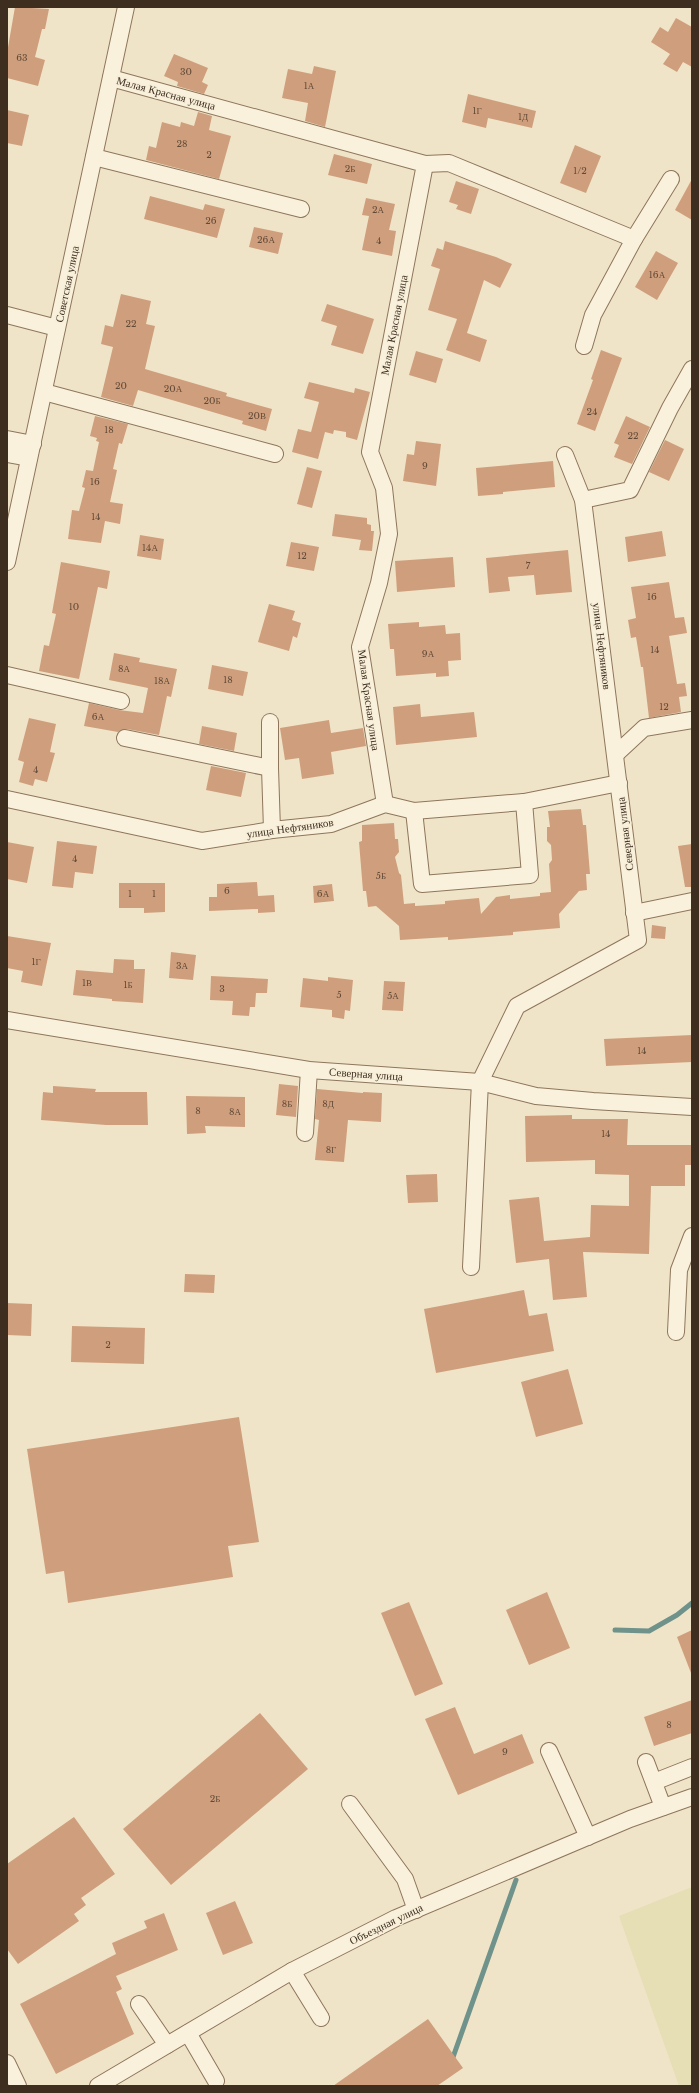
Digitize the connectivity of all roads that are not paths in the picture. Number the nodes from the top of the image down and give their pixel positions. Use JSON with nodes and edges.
{"nodes":[{"id":1,"x":126,"y":7,"type":"edge"},
{"id":2,"x":111,"y":78,"type":"junction"},
{"id":3,"x":94,"y":156,"type":"junction"},
{"id":4,"x":425,"y":164,"type":"junction"},
{"id":5,"x":671,"y":179,"type":"dead end"},
{"id":6,"x":301,"y":209,"type":"dead end"},
{"id":7,"x":634,"y":239,"type":"junction"},
{"id":8,"x":7,"y":316,"type":"edge"},
{"id":9,"x":57,"y":328,"type":"junction"},
{"id":10,"x":584,"y":346,"type":"dead end"},
{"id":11,"x":692,"y":369,"type":"edge"},
{"id":12,"x":44,"y":392,"type":"junction"},
{"id":13,"x":7,"y":439,"type":"edge"},
{"id":14,"x":31,"y":451,"type":"junction"},
{"id":15,"x":7,"y":454,"type":"edge"},
{"id":16,"x":275,"y":454,"type":"dead end"},
{"id":17,"x":565,"y":455,"type":"dead end"},
{"id":18,"x":583,"y":500,"type":"junction"},
{"id":19,"x":7,"y":562,"type":"edge"},
{"id":20,"x":7,"y":675,"type":"edge"},
{"id":21,"x":121,"y":701,"type":"dead end"},
{"id":22,"x":692,"y":720,"type":"edge"},
{"id":23,"x":270,"y":722,"type":"dead end"},
{"id":24,"x":125,"y":738,"type":"dead end"},
{"id":25,"x":616,"y":754,"type":"junction"},
{"id":26,"x":270,"y":768,"type":"junction"},
{"id":27,"x":619,"y":783,"type":"junction"},
{"id":28,"x":7,"y":799,"type":"edge"},
{"id":29,"x":524,"y":802,"type":"junction"},
{"id":30,"x":385,"y":804,"type":"junction"},
{"id":31,"x":414,"y":811,"type":"junction"},
{"id":32,"x":272,"y":830,"type":"junction"},
{"id":33,"x":692,"y":901,"type":"edge"},
{"id":34,"x":634,"y":913,"type":"junction"},
{"id":35,"x":7,"y":1020,"type":"edge"},
{"id":36,"x":309,"y":1070,"type":"junction"},
{"id":37,"x":480,"y":1082,"type":"junction"},
{"id":38,"x":692,"y":1107,"type":"edge"},
{"id":39,"x":305,"y":1133,"type":"dead end"},
{"id":40,"x":692,"y":1236,"type":"edge"},
{"id":41,"x":471,"y":1267,"type":"dead end"},
{"id":42,"x":676,"y":1332,"type":"dead end"},
{"id":43,"x":549,"y":1751,"type":"dead end"},
{"id":44,"x":646,"y":1762,"type":"dead end"},
{"id":45,"x":692,"y":1767,"type":"edge"},
{"id":46,"x":654,"y":1782,"type":"junction"},
{"id":47,"x":692,"y":1797,"type":"edge"},
{"id":48,"x":350,"y":1804,"type":"dead end"},
{"id":49,"x":663,"y":1807,"type":"junction"},
{"id":50,"x":588,"y":1837,"type":"junction"},
{"id":51,"x":416,"y":1910,"type":"junction"},
{"id":52,"x":292,"y":1971,"type":"junction"},
{"id":53,"x":139,"y":2004,"type":"dead end"},
{"id":54,"x":321,"y":2018,"type":"dead end"},
{"id":55,"x":188,"y":2033,"type":"junction"},
{"id":56,"x":168,"y":2045,"type":"junction"},
{"id":57,"x":7,"y":2063,"type":"edge"},
{"id":58,"x":216,"y":2081,"type":"dead end"},
{"id":59,"x":18,"y":2086,"type":"edge"},
{"id":60,"x":98,"y":2086,"type":"edge"}],
"edges":[{"from":1,"to":2,"type":"street","name":"Советская улица"},
{"from":2,"to":3,"type":"street","name":"Советская улица"},
{"from":2,"to":4,"type":"street","name":"Малая Красная улица"},
{"from":3,"to":6,"type":"street"},
{"from":3,"to":9,"type":"street","name":"Советская улица"},
{"from":4,"to":7,"type":"street"},
{"from":4,"to":30,"type":"street","name":"Малая Красная улица"},
{"from":5,"to":7,"type":"street"},
{"from":7,"to":10,"type":"street"},
{"from":8,"to":9,"type":"street"},
{"from":9,"to":12,"type":"street","name":"Советская улица"},
{"from":11,"to":18,"type":"street"},
{"from":12,"to":14,"type":"street","name":"Советская улица"},
{"from":12,"to":16,"type":"street"},
{"from":13,"to":14,"type":"street"},
{"from":14,"to":15,"type":"street"},
{"from":14,"to":19,"type":"street","name":"Советская улица"},
{"from":17,"to":18,"type":"street","name":"улица Нефтяников"},
{"from":18,"to":25,"type":"street","name":"улица Нефтяников"},
{"from":20,"to":21,"type":"street"},
{"from":22,"to":25,"type":"street"},
{"from":23,"to":26,"type":"street"},
{"from":24,"to":26,"type":"street"},
{"from":25,"to":27,"type":"street","name":"Северная улица"},
{"from":26,"to":32,"type":"street"},
{"from":27,"to":29,"type":"street"},
{"from":27,"to":34,"type":"street","name":"Северная улица"},
{"from":28,"to":32,"type":"street","name":"улица Нефтяников"},
{"from":29,"to":31,"type":"street"},
{"from":29,"to":31,"type":"street"},
{"from":30,"to":31,"type":"street"},
{"from":30,"to":32,"type":"street","name":"улица Нефтяников"},
{"from":33,"to":34,"type":"street"},
{"from":34,"to":37,"type":"street","name":"Северная улица"},
{"from":35,"to":36,"type":"street","name":"Северная улица"},
{"from":36,"to":37,"type":"street","name":"Северная улица"},
{"from":36,"to":39,"type":"street"},
{"from":37,"to":38,"type":"street"},
{"from":37,"to":41,"type":"street"},
{"from":40,"to":42,"type":"street"},
{"from":43,"to":50,"type":"street"},
{"from":44,"to":46,"type":"street"},
{"from":45,"to":46,"type":"street"},
{"from":46,"to":49,"type":"street"},
{"from":47,"to":49,"type":"street","name":"Объездная улица"},
{"from":48,"to":51,"type":"street"},
{"from":49,"to":50,"type":"street","name":"Объездная улица"},
{"from":50,"to":51,"type":"street","name":"Объездная улица"},
{"from":51,"to":52,"type":"street","name":"Объездная улица"},
{"from":52,"to":54,"type":"street"},
{"from":52,"to":55,"type":"street","name":"Объездная улица"},
{"from":53,"to":56,"type":"street"},
{"from":55,"to":56,"type":"street","name":"Объездная улица"},
{"from":55,"to":58,"type":"street"},
{"from":56,"to":60,"type":"street","name":"Объездная улица"},
{"from":57,"to":59,"type":"street"}]}
